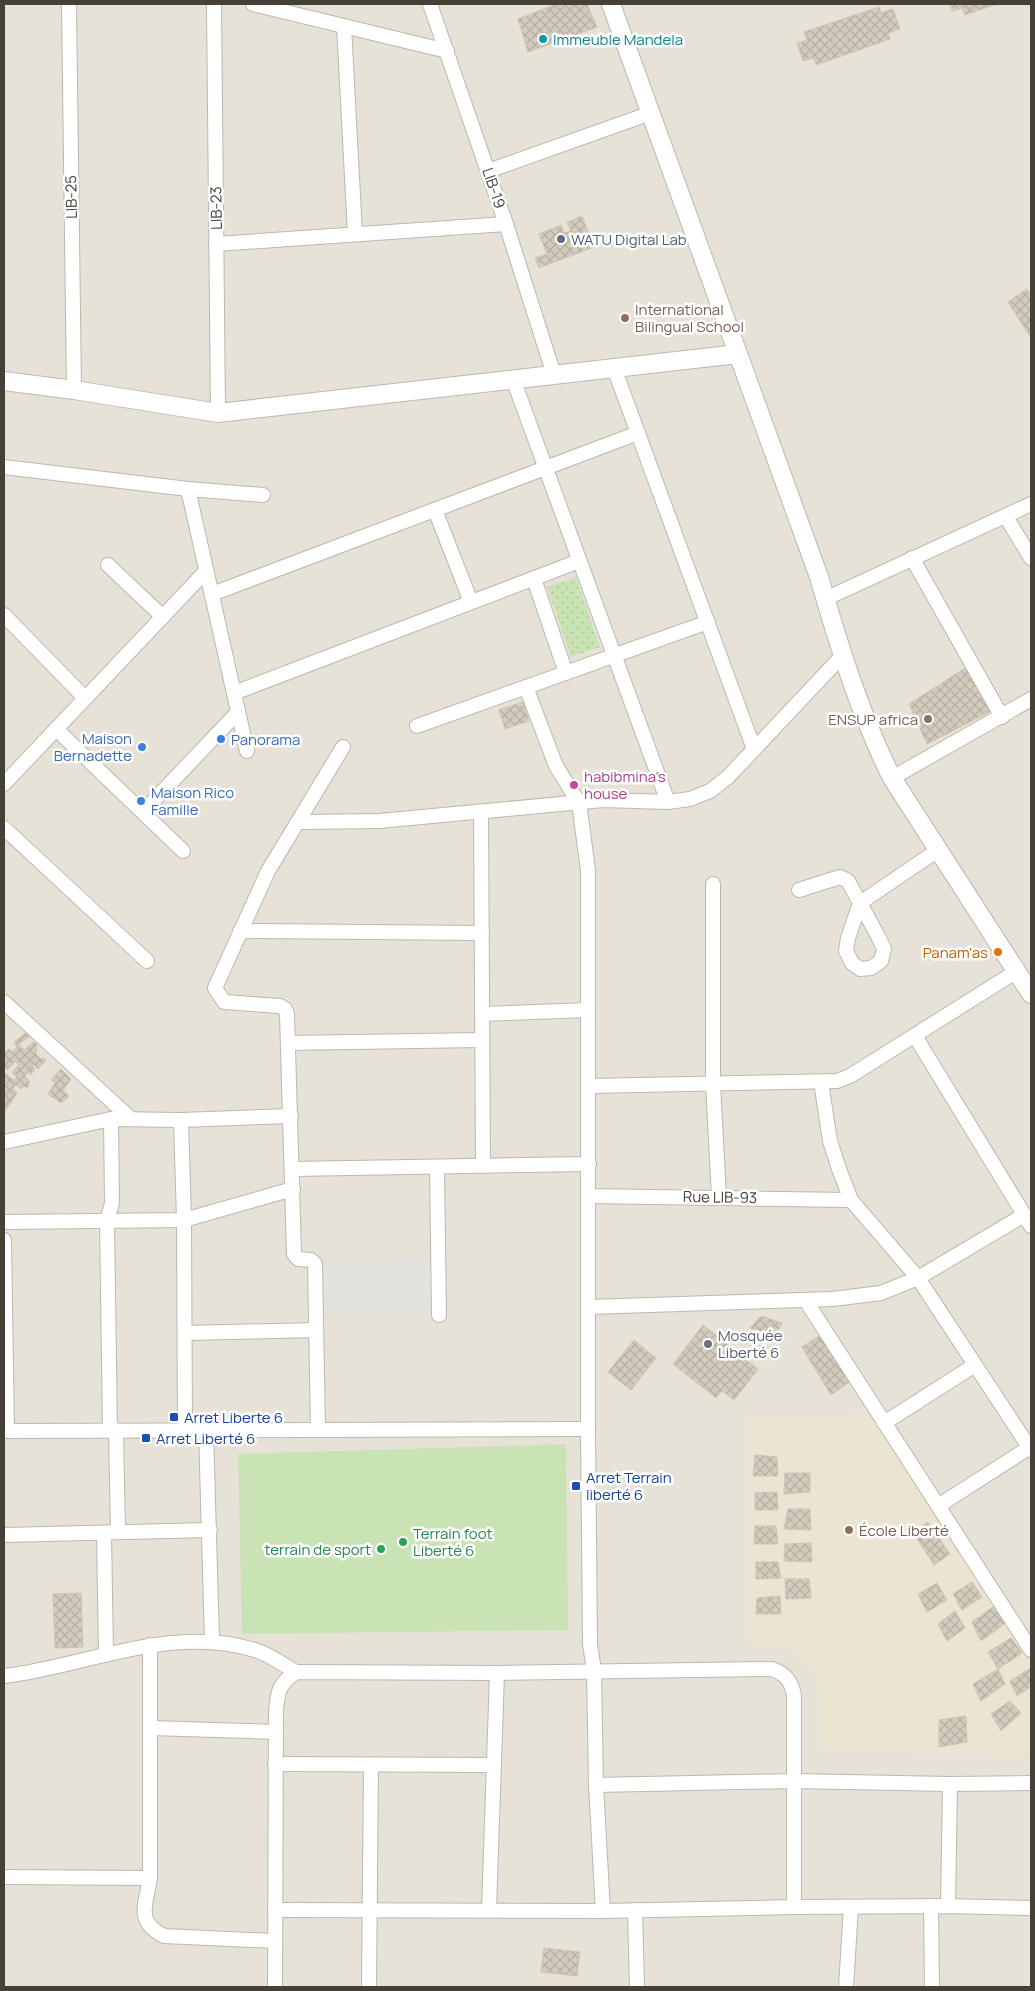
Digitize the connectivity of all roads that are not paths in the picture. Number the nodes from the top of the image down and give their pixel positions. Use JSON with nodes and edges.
{"nodes":[{"id":1,"x":69,"y":4,"type":"edge"},
{"id":2,"x":214,"y":4,"type":"edge"},
{"id":3,"x":253,"y":4,"type":"edge"},
{"id":4,"x":430,"y":4,"type":"edge"},
{"id":5,"x":611,"y":4,"type":"edge"},
{"id":6,"x":344,"y":26,"type":"junction"},
{"id":7,"x":447,"y":51,"type":"junction"},
{"id":8,"x":651,"y":113,"type":"junction"},
{"id":9,"x":488,"y":171,"type":"junction"},
{"id":10,"x":506,"y":224,"type":"junction"},
{"id":11,"x":355,"y":234,"type":"junction"},
{"id":12,"x":216,"y":244,"type":"junction"},
{"id":13,"x":738,"y":354,"type":"junction"},
{"id":14,"x":614,"y":368,"type":"junction"},
{"id":15,"x":554,"y":375,"type":"junction"},
{"id":16,"x":513,"y":379,"type":"junction"},
{"id":17,"x":4,"y":381,"type":"edge"},
{"id":18,"x":74,"y":390,"type":"junction"},
{"id":19,"x":218,"y":413,"type":"junction"},
{"id":20,"x":638,"y":433,"type":"junction"},
{"id":21,"x":4,"y":467,"type":"edge"},
{"id":22,"x":545,"y":468,"type":"junction"},
{"id":23,"x":188,"y":489,"type":"junction"},
{"id":24,"x":263,"y":495,"type":"dead end"},
{"id":25,"x":1031,"y":504,"type":"edge"},
{"id":26,"x":435,"y":510,"type":"junction"},
{"id":27,"x":1006,"y":517,"type":"junction"},
{"id":28,"x":912,"y":558,"type":"junction"},
{"id":29,"x":1031,"y":558,"type":"edge"},
{"id":30,"x":579,"y":561,"type":"junction"},
{"id":31,"x":108,"y":565,"type":"dead end"},
{"id":32,"x":206,"y":571,"type":"junction"},
{"id":33,"x":534,"y":578,"type":"junction"},
{"id":34,"x":212,"y":594,"type":"junction"},
{"id":35,"x":825,"y":599,"type":"junction"},
{"id":36,"x":471,"y":602,"type":"junction"},
{"id":37,"x":4,"y":615,"type":"edge"},
{"id":38,"x":163,"y":617,"type":"junction"},
{"id":39,"x":708,"y":622,"type":"junction"},
{"id":40,"x":614,"y":656,"type":"junction"},
{"id":41,"x":842,"y":656,"type":"junction"},
{"id":42,"x":566,"y":673,"type":"junction"},
{"id":43,"x":526,"y":687,"type":"junction"},
{"id":44,"x":234,"y":693,"type":"junction"},
{"id":45,"x":85,"y":698,"type":"junction"},
{"id":46,"x":1031,"y":699,"type":"edge"},
{"id":47,"x":238,"y":712,"type":"junction"},
{"id":48,"x":1002,"y":717,"type":"junction"},
{"id":49,"x":417,"y":726,"type":"dead end"},
{"id":50,"x":56,"y":729,"type":"junction"},
{"id":51,"x":343,"y":747,"type":"dead end"},
{"id":52,"x":754,"y":749,"type":"junction"},
{"id":53,"x":248,"y":751,"type":"dead end"},
{"id":54,"x":892,"y":778,"type":"junction"},
{"id":55,"x":5,"y":780,"type":"edge"},
{"id":56,"x":668,"y":802,"type":"junction"},
{"id":57,"x":579,"y":803,"type":"junction"},
{"id":58,"x":142,"y":812,"type":"junction"},
{"id":59,"x":481,"y":812,"type":"junction"},
{"id":60,"x":300,"y":822,"type":"junction"},
{"id":61,"x":4,"y":828,"type":"edge"},
{"id":62,"x":938,"y":850,"type":"junction"},
{"id":63,"x":183,"y":851,"type":"dead end"},
{"id":64,"x":713,"y":884,"type":"dead end"},
{"id":65,"x":799,"y":890,"type":"dead end"},
{"id":66,"x":240,"y":931,"type":"junction"},
{"id":67,"x":482,"y":933,"type":"junction"},
{"id":68,"x":147,"y":961,"type":"dead end"},
{"id":69,"x":1017,"y":972,"type":"junction"},
{"id":70,"x":1031,"y":994,"type":"edge"},
{"id":71,"x":4,"y":1002,"type":"edge"},
{"id":72,"x":588,"y":1010,"type":"junction"},
{"id":73,"x":482,"y":1014,"type":"junction"},
{"id":74,"x":915,"y":1036,"type":"junction"},
{"id":75,"x":482,"y":1040,"type":"junction"},
{"id":76,"x":288,"y":1043,"type":"junction"},
{"id":77,"x":821,"y":1082,"type":"junction"},
{"id":78,"x":713,"y":1084,"type":"junction"},
{"id":79,"x":588,"y":1086,"type":"junction"},
{"id":80,"x":291,"y":1116,"type":"junction"},
{"id":81,"x":130,"y":1118,"type":"junction"},
{"id":82,"x":111,"y":1119,"type":"junction"},
{"id":83,"x":181,"y":1120,"type":"junction"},
{"id":84,"x":4,"y":1142,"type":"edge"},
{"id":85,"x":589,"y":1164,"type":"junction"},
{"id":86,"x":483,"y":1166,"type":"junction"},
{"id":87,"x":437,"y":1167,"type":"junction"},
{"id":88,"x":293,"y":1169,"type":"junction"},
{"id":89,"x":293,"y":1189,"type":"junction"},
{"id":90,"x":589,"y":1196,"type":"junction"},
{"id":91,"x":719,"y":1197,"type":"junction"},
{"id":92,"x":852,"y":1200,"type":"junction"},
{"id":93,"x":184,"y":1220,"type":"junction"},
{"id":94,"x":107,"y":1221,"type":"junction"},
{"id":95,"x":1028,"y":1221,"type":"edge"},
{"id":96,"x":4,"y":1222,"type":"edge"},
{"id":97,"x":4,"y":1240,"type":"edge"},
{"id":98,"x":918,"y":1278,"type":"junction"},
{"id":99,"x":806,"y":1300,"type":"junction"},
{"id":100,"x":589,"y":1307,"type":"junction"},
{"id":101,"x":439,"y":1315,"type":"dead end"},
{"id":102,"x":316,"y":1330,"type":"junction"},
{"id":103,"x":185,"y":1333,"type":"junction"},
{"id":104,"x":975,"y":1366,"type":"junction"},
{"id":105,"x":884,"y":1422,"type":"junction"},
{"id":106,"x":588,"y":1429,"type":"junction"},
{"id":107,"x":113,"y":1430,"type":"junction"},
{"id":108,"x":185,"y":1430,"type":"junction"},
{"id":109,"x":206,"y":1430,"type":"junction"},
{"id":110,"x":318,"y":1430,"type":"junction"},
{"id":111,"x":5,"y":1431,"type":"edge"},
{"id":112,"x":1030,"y":1449,"type":"edge"},
{"id":113,"x":938,"y":1506,"type":"junction"},
{"id":114,"x":210,"y":1530,"type":"junction"},
{"id":115,"x":118,"y":1532,"type":"junction"},
{"id":116,"x":104,"y":1533,"type":"junction"},
{"id":117,"x":4,"y":1535,"type":"edge"},
{"id":118,"x":212,"y":1641,"type":"junction"},
{"id":119,"x":150,"y":1645,"type":"junction"},
{"id":120,"x":1031,"y":1649,"type":"edge"},
{"id":121,"x":106,"y":1655,"type":"junction"},
{"id":122,"x":594,"y":1670,"type":"junction"},
{"id":123,"x":296,"y":1672,"type":"junction"},
{"id":124,"x":496,"y":1673,"type":"junction"},
{"id":125,"x":4,"y":1676,"type":"edge"},
{"id":126,"x":151,"y":1728,"type":"junction"},
{"id":127,"x":276,"y":1732,"type":"junction"},
{"id":128,"x":275,"y":1764,"type":"junction"},
{"id":129,"x":371,"y":1765,"type":"junction"},
{"id":130,"x":494,"y":1765,"type":"junction"},
{"id":131,"x":794,"y":1781,"type":"junction"},
{"id":132,"x":950,"y":1784,"type":"junction"},
{"id":133,"x":1031,"y":1784,"type":"edge"},
{"id":134,"x":596,"y":1785,"type":"junction"},
{"id":135,"x":4,"y":1877,"type":"edge"},
{"id":136,"x":150,"y":1878,"type":"junction"},
{"id":137,"x":930,"y":1906,"type":"junction"},
{"id":138,"x":948,"y":1906,"type":"junction"},
{"id":139,"x":794,"y":1907,"type":"junction"},
{"id":140,"x":851,"y":1907,"type":"junction"},
{"id":141,"x":1031,"y":1908,"type":"edge"},
{"id":142,"x":275,"y":1910,"type":"junction"},
{"id":143,"x":489,"y":1910,"type":"junction"},
{"id":144,"x":635,"y":1910,"type":"junction"},
{"id":145,"x":370,"y":1911,"type":"junction"},
{"id":146,"x":603,"y":1911,"type":"junction"},
{"id":147,"x":275,"y":1941,"type":"junction"},
{"id":148,"x":275,"y":1987,"type":"edge"},
{"id":149,"x":369,"y":1987,"type":"edge"},
{"id":150,"x":637,"y":1987,"type":"edge"},
{"id":151,"x":846,"y":1987,"type":"edge"},
{"id":152,"x":932,"y":1987,"type":"edge"}],
"edges":[{"from":1,"to":18,"type":"street","name":"LIB-25"},
{"from":2,"to":12,"type":"street","name":"LIB-23"},
{"from":3,"to":6,"type":"street"},
{"from":4,"to":7,"type":"street","name":"LIB-19"},
{"from":5,"to":8,"type":"street"},
{"from":6,"to":7,"type":"street"},
{"from":6,"to":11,"type":"street"},
{"from":7,"to":9,"type":"street","name":"LIB-19"},
{"from":8,"to":9,"type":"street"},
{"from":8,"to":13,"type":"street"},
{"from":9,"to":10,"type":"street","name":"LIB-19"},
{"from":10,"to":11,"type":"street"},
{"from":10,"to":15,"type":"street","name":"LIB-19"},
{"from":11,"to":12,"type":"street"},
{"from":12,"to":19,"type":"street","name":"LIB-23"},
{"from":13,"to":14,"type":"street"},
{"from":13,"to":35,"type":"street"},
{"from":14,"to":15,"type":"street"},
{"from":14,"to":20,"type":"street"},
{"from":15,"to":16,"type":"street"},
{"from":16,"to":19,"type":"street"},
{"from":16,"to":22,"type":"street"},
{"from":17,"to":18,"type":"street"},
{"from":18,"to":19,"type":"street"},
{"from":20,"to":22,"type":"street"},
{"from":20,"to":39,"type":"street"},
{"from":21,"to":23,"type":"street"},
{"from":22,"to":26,"type":"street"},
{"from":22,"to":30,"type":"street"},
{"from":23,"to":24,"type":"street"},
{"from":23,"to":32,"type":"street"},
{"from":25,"to":27,"type":"street"},
{"from":26,"to":34,"type":"street"},
{"from":26,"to":36,"type":"street"},
{"from":27,"to":28,"type":"street"},
{"from":27,"to":29,"type":"street"},
{"from":28,"to":35,"type":"street"},
{"from":28,"to":48,"type":"street"},
{"from":30,"to":33,"type":"street"},
{"from":30,"to":40,"type":"street"},
{"from":31,"to":38,"type":"street"},
{"from":32,"to":34,"type":"street"},
{"from":32,"to":38,"type":"street"},
{"from":33,"to":36,"type":"street"},
{"from":33,"to":42,"type":"street"},
{"from":34,"to":44,"type":"street"},
{"from":35,"to":41,"type":"street"},
{"from":36,"to":44,"type":"street"},
{"from":37,"to":45,"type":"street"},
{"from":38,"to":45,"type":"street"},
{"from":39,"to":40,"type":"street"},
{"from":39,"to":52,"type":"street"},
{"from":40,"to":42,"type":"street"},
{"from":40,"to":56,"type":"street"},
{"from":41,"to":52,"type":"street"},
{"from":41,"to":54,"type":"street"},
{"from":42,"to":43,"type":"street"},
{"from":43,"to":49,"type":"street"},
{"from":43,"to":57,"type":"street"},
{"from":44,"to":47,"type":"street"},
{"from":45,"to":50,"type":"street"},
{"from":46,"to":48,"type":"street"},
{"from":47,"to":53,"type":"street"},
{"from":47,"to":58,"type":"street"},
{"from":48,"to":54,"type":"street"},
{"from":50,"to":55,"type":"street"},
{"from":50,"to":58,"type":"street"},
{"from":51,"to":60,"type":"street"},
{"from":52,"to":56,"type":"street"},
{"from":54,"to":62,"type":"street"},
{"from":56,"to":57,"type":"street"},
{"from":57,"to":59,"type":"street"},
{"from":57,"to":72,"type":"street"},
{"from":58,"to":63,"type":"street"},
{"from":59,"to":60,"type":"street"},
{"from":59,"to":67,"type":"street"},
{"from":60,"to":66,"type":"street"},
{"from":61,"to":68,"type":"street"},
{"from":62,"to":65,"type":"street"},
{"from":62,"to":69,"type":"street"},
{"from":64,"to":78,"type":"street"},
{"from":66,"to":67,"type":"street"},
{"from":66,"to":76,"type":"street"},
{"from":67,"to":73,"type":"street"},
{"from":69,"to":70,"type":"street"},
{"from":69,"to":74,"type":"street"},
{"from":71,"to":81,"type":"street"},
{"from":72,"to":73,"type":"street"},
{"from":72,"to":79,"type":"street"},
{"from":73,"to":75,"type":"street"},
{"from":74,"to":77,"type":"street"},
{"from":74,"to":95,"type":"street"},
{"from":75,"to":76,"type":"street"},
{"from":75,"to":86,"type":"street"},
{"from":76,"to":80,"type":"street"},
{"from":77,"to":78,"type":"street"},
{"from":77,"to":92,"type":"street"},
{"from":78,"to":79,"type":"street"},
{"from":78,"to":91,"type":"street"},
{"from":79,"to":85,"type":"street"},
{"from":80,"to":83,"type":"street"},
{"from":80,"to":88,"type":"street"},
{"from":81,"to":82,"type":"street"},
{"from":81,"to":83,"type":"street"},
{"from":82,"to":84,"type":"street"},
{"from":82,"to":94,"type":"street"},
{"from":83,"to":93,"type":"street"},
{"from":85,"to":86,"type":"street"},
{"from":85,"to":90,"type":"street"},
{"from":86,"to":87,"type":"street"},
{"from":87,"to":88,"type":"street"},
{"from":87,"to":101,"type":"street"},
{"from":88,"to":89,"type":"street"},
{"from":89,"to":93,"type":"street"},
{"from":89,"to":102,"type":"street"},
{"from":90,"to":91,"type":"street","name":"Rue LIB-93"},
{"from":90,"to":100,"type":"street"},
{"from":91,"to":92,"type":"street","name":"Rue LIB-93"},
{"from":92,"to":98,"type":"street"},
{"from":93,"to":94,"type":"street"},
{"from":93,"to":103,"type":"street"},
{"from":94,"to":96,"type":"street"},
{"from":94,"to":107,"type":"street"},
{"from":95,"to":98,"type":"street"},
{"from":97,"to":111,"type":"street"},
{"from":98,"to":99,"type":"street"},
{"from":98,"to":104,"type":"street"},
{"from":99,"to":100,"type":"street"},
{"from":99,"to":105,"type":"street"},
{"from":100,"to":106,"type":"street"},
{"from":102,"to":103,"type":"street"},
{"from":102,"to":110,"type":"street"},
{"from":103,"to":108,"type":"street"},
{"from":104,"to":105,"type":"street"},
{"from":104,"to":112,"type":"street"},
{"from":105,"to":113,"type":"street"},
{"from":106,"to":110,"type":"street"},
{"from":106,"to":122,"type":"street"},
{"from":107,"to":108,"type":"street"},
{"from":107,"to":111,"type":"street"},
{"from":107,"to":115,"type":"street"},
{"from":108,"to":109,"type":"street"},
{"from":109,"to":110,"type":"street"},
{"from":109,"to":114,"type":"street"},
{"from":112,"to":113,"type":"street"},
{"from":113,"to":120,"type":"street"},
{"from":114,"to":115,"type":"street"},
{"from":114,"to":118,"type":"street"},
{"from":115,"to":116,"type":"street"},
{"from":116,"to":117,"type":"street"},
{"from":116,"to":121,"type":"street"},
{"from":118,"to":119,"type":"street"},
{"from":118,"to":123,"type":"street"},
{"from":119,"to":121,"type":"street"},
{"from":119,"to":126,"type":"street"},
{"from":121,"to":125,"type":"street"},
{"from":122,"to":124,"type":"street"},
{"from":122,"to":131,"type":"street"},
{"from":122,"to":134,"type":"street"},
{"from":123,"to":124,"type":"street"},
{"from":123,"to":127,"type":"street"},
{"from":124,"to":130,"type":"street"},
{"from":126,"to":127,"type":"street"},
{"from":126,"to":136,"type":"street"},
{"from":127,"to":128,"type":"street"},
{"from":128,"to":129,"type":"street"},
{"from":128,"to":142,"type":"street"},
{"from":129,"to":130,"type":"street"},
{"from":129,"to":145,"type":"street"},
{"from":130,"to":143,"type":"street"},
{"from":131,"to":132,"type":"street"},
{"from":131,"to":134,"type":"street"},
{"from":131,"to":139,"type":"street"},
{"from":132,"to":133,"type":"street"},
{"from":132,"to":138,"type":"street"},
{"from":134,"to":146,"type":"street"},
{"from":135,"to":136,"type":"street"},
{"from":136,"to":147,"type":"street"},
{"from":137,"to":138,"type":"street"},
{"from":137,"to":140,"type":"street"},
{"from":137,"to":152,"type":"street"},
{"from":138,"to":141,"type":"street"},
{"from":139,"to":140,"type":"street"},
{"from":139,"to":144,"type":"street"},
{"from":140,"to":151,"type":"street"},
{"from":142,"to":145,"type":"street"},
{"from":142,"to":147,"type":"street"},
{"from":143,"to":145,"type":"street"},
{"from":143,"to":146,"type":"street"},
{"from":144,"to":146,"type":"street"},
{"from":144,"to":150,"type":"street"},
{"from":145,"to":149,"type":"street"},
{"from":147,"to":148,"type":"street"}]}
